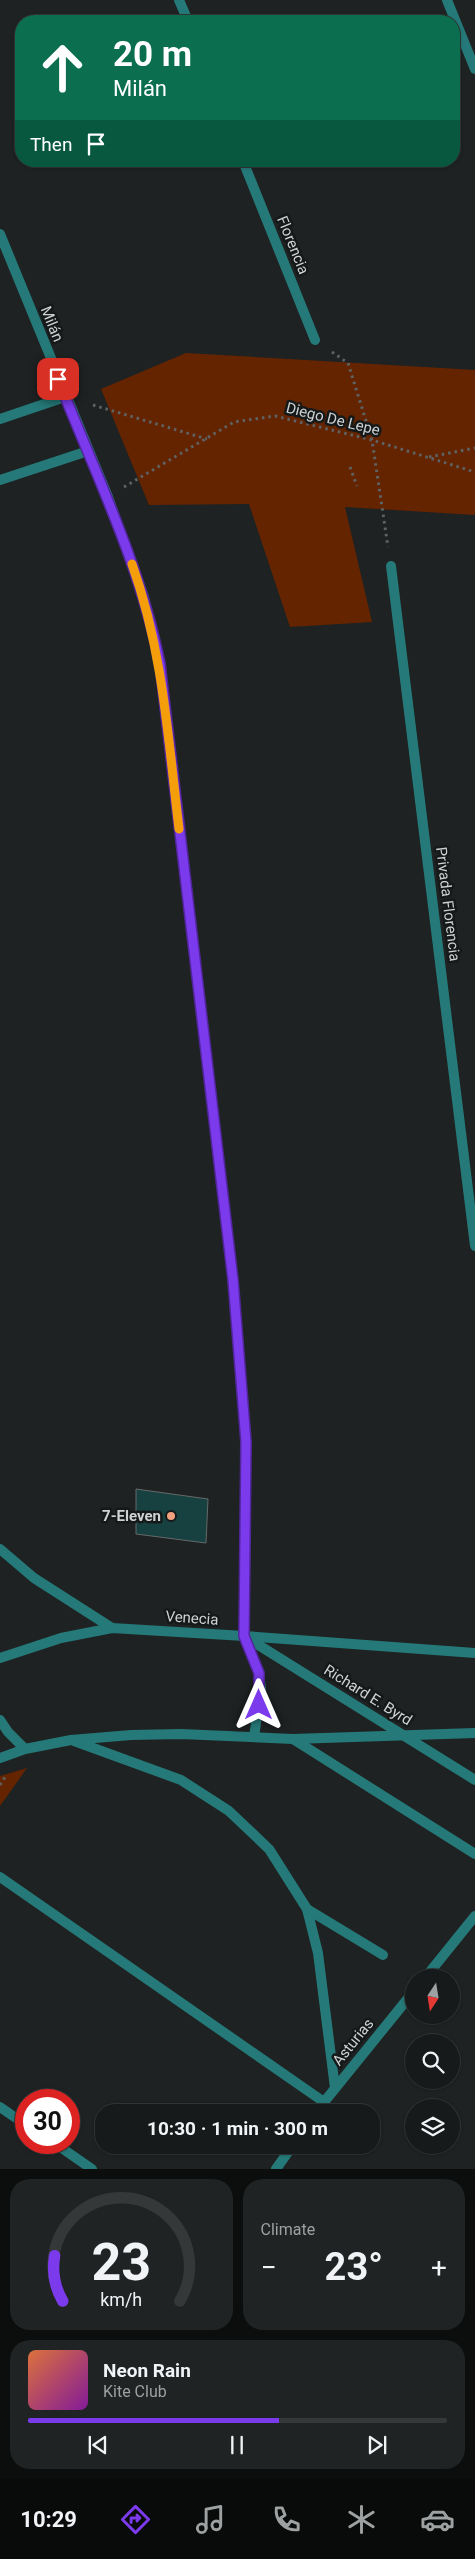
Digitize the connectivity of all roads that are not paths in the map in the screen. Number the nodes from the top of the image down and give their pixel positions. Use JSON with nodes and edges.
{"nodes":[{"id":1,"x":179,"y":0,"type":"edge"},
{"id":2,"x":447,"y":0,"type":"edge"},
{"id":3,"x":185,"y":15,"type":"edge"},
{"id":4,"x":453,"y":15,"type":"edge"},
{"id":5,"x":460,"y":32,"type":"edge"},
{"id":6,"x":475,"y":69,"type":"edge"},
{"id":7,"x":245,"y":167,"type":"edge"},
{"id":8,"x":0,"y":234,"type":"edge"},
{"id":9,"x":315,"y":340,"type":"road end"},
{"id":10,"x":65,"y":397,"type":"junction"},
{"id":11,"x":0,"y":419,"type":"edge"},
{"id":12,"x":88,"y":451,"type":"junction"},
{"id":13,"x":0,"y":480,"type":"edge"},
{"id":14,"x":391,"y":566,"type":"road end"},
{"id":15,"x":475,"y":1246,"type":"edge"},
{"id":16,"x":0,"y":1549,"type":"edge"},
{"id":17,"x":112,"y":1628,"type":"junction"},
{"id":18,"x":244,"y":1636,"type":"junction"},
{"id":19,"x":475,"y":1652,"type":"edge"},
{"id":20,"x":0,"y":1658,"type":"edge"},
{"id":21,"x":0,"y":1720,"type":"edge"},
{"id":22,"x":475,"y":1733,"type":"edge"},
{"id":23,"x":401,"y":1734,"type":"junction"},
{"id":24,"x":254,"y":1737,"type":"junction"},
{"id":25,"x":71,"y":1740,"type":"junction"},
{"id":26,"x":293,"y":1740,"type":"junction"},
{"id":27,"x":25,"y":1749,"type":"junction"},
{"id":28,"x":0,"y":1758,"type":"edge"},
{"id":29,"x":475,"y":1780,"type":"edge"},
{"id":30,"x":475,"y":1854,"type":"edge"},
{"id":31,"x":0,"y":1877,"type":"edge"},
{"id":32,"x":307,"y":1909,"type":"junction"},
{"id":33,"x":475,"y":1916,"type":"edge"},
{"id":34,"x":383,"y":1955,"type":"dead end"},
{"id":35,"x":432,"y":1969,"type":"edge"},
{"id":36,"x":405,"y":2002,"type":"edge"},
{"id":37,"x":335,"y":2088,"type":"junction"},
{"id":38,"x":324,"y":2102,"type":"joint"},
{"id":39,"x":0,"y":2107,"type":"edge"},
{"id":40,"x":15,"y":2117,"type":"edge"},
{"id":41,"x":70,"y":2154,"type":"edge"},
{"id":42,"x":287,"y":2154,"type":"edge"},
{"id":43,"x":92,"y":2169,"type":"edge"},
{"id":44,"x":276,"y":2169,"type":"edge"}],
"edges":[{"from":1,"to":3,"type":"street"},
{"from":2,"to":4,"type":"street"},
{"from":5,"to":6,"type":"street"},
{"from":7,"to":9,"type":"street","name":"Florencia"},
{"from":8,"to":10,"type":"street","name":"Milán"},
{"from":10,"to":11,"type":"street"},
{"from":10,"to":12,"type":"street","name":"Milán"},
{"from":12,"to":13,"type":"street"},
{"from":12,"to":18,"type":"street","name":"Milán"},
{"from":14,"to":15,"type":"street","name":"Privada Florencia"},
{"from":16,"to":17,"type":"street"},
{"from":17,"to":18,"type":"street","name":"Venecia"},
{"from":17,"to":20,"type":"street","name":"Venecia"},
{"from":18,"to":19,"type":"street","name":"Venecia"},
{"from":18,"to":23,"type":"street","name":"Richard E. Byrd"},
{"from":18,"to":24,"type":"street"},
{"from":21,"to":27,"type":"street"},
{"from":22,"to":23,"type":"street"},
{"from":23,"to":26,"type":"street"},
{"from":23,"to":29,"type":"street","name":"Richard E. Byrd"},
{"from":24,"to":25,"type":"street"},
{"from":24,"to":26,"type":"street"},
{"from":25,"to":27,"type":"street"},
{"from":25,"to":32,"type":"street"},
{"from":26,"to":30,"type":"street"},
{"from":27,"to":28,"type":"street"},
{"from":31,"to":38,"type":"street"},
{"from":32,"to":34,"type":"street"},
{"from":32,"to":37,"type":"street"},
{"from":33,"to":35,"type":"street"},
{"from":36,"to":37,"type":"street","name":"Asturias"},
{"from":37,"to":38,"type":"street","name":"Asturias"},
{"from":39,"to":40,"type":"street"},
{"from":41,"to":43,"type":"street"},
{"from":42,"to":44,"type":"street"}]}
